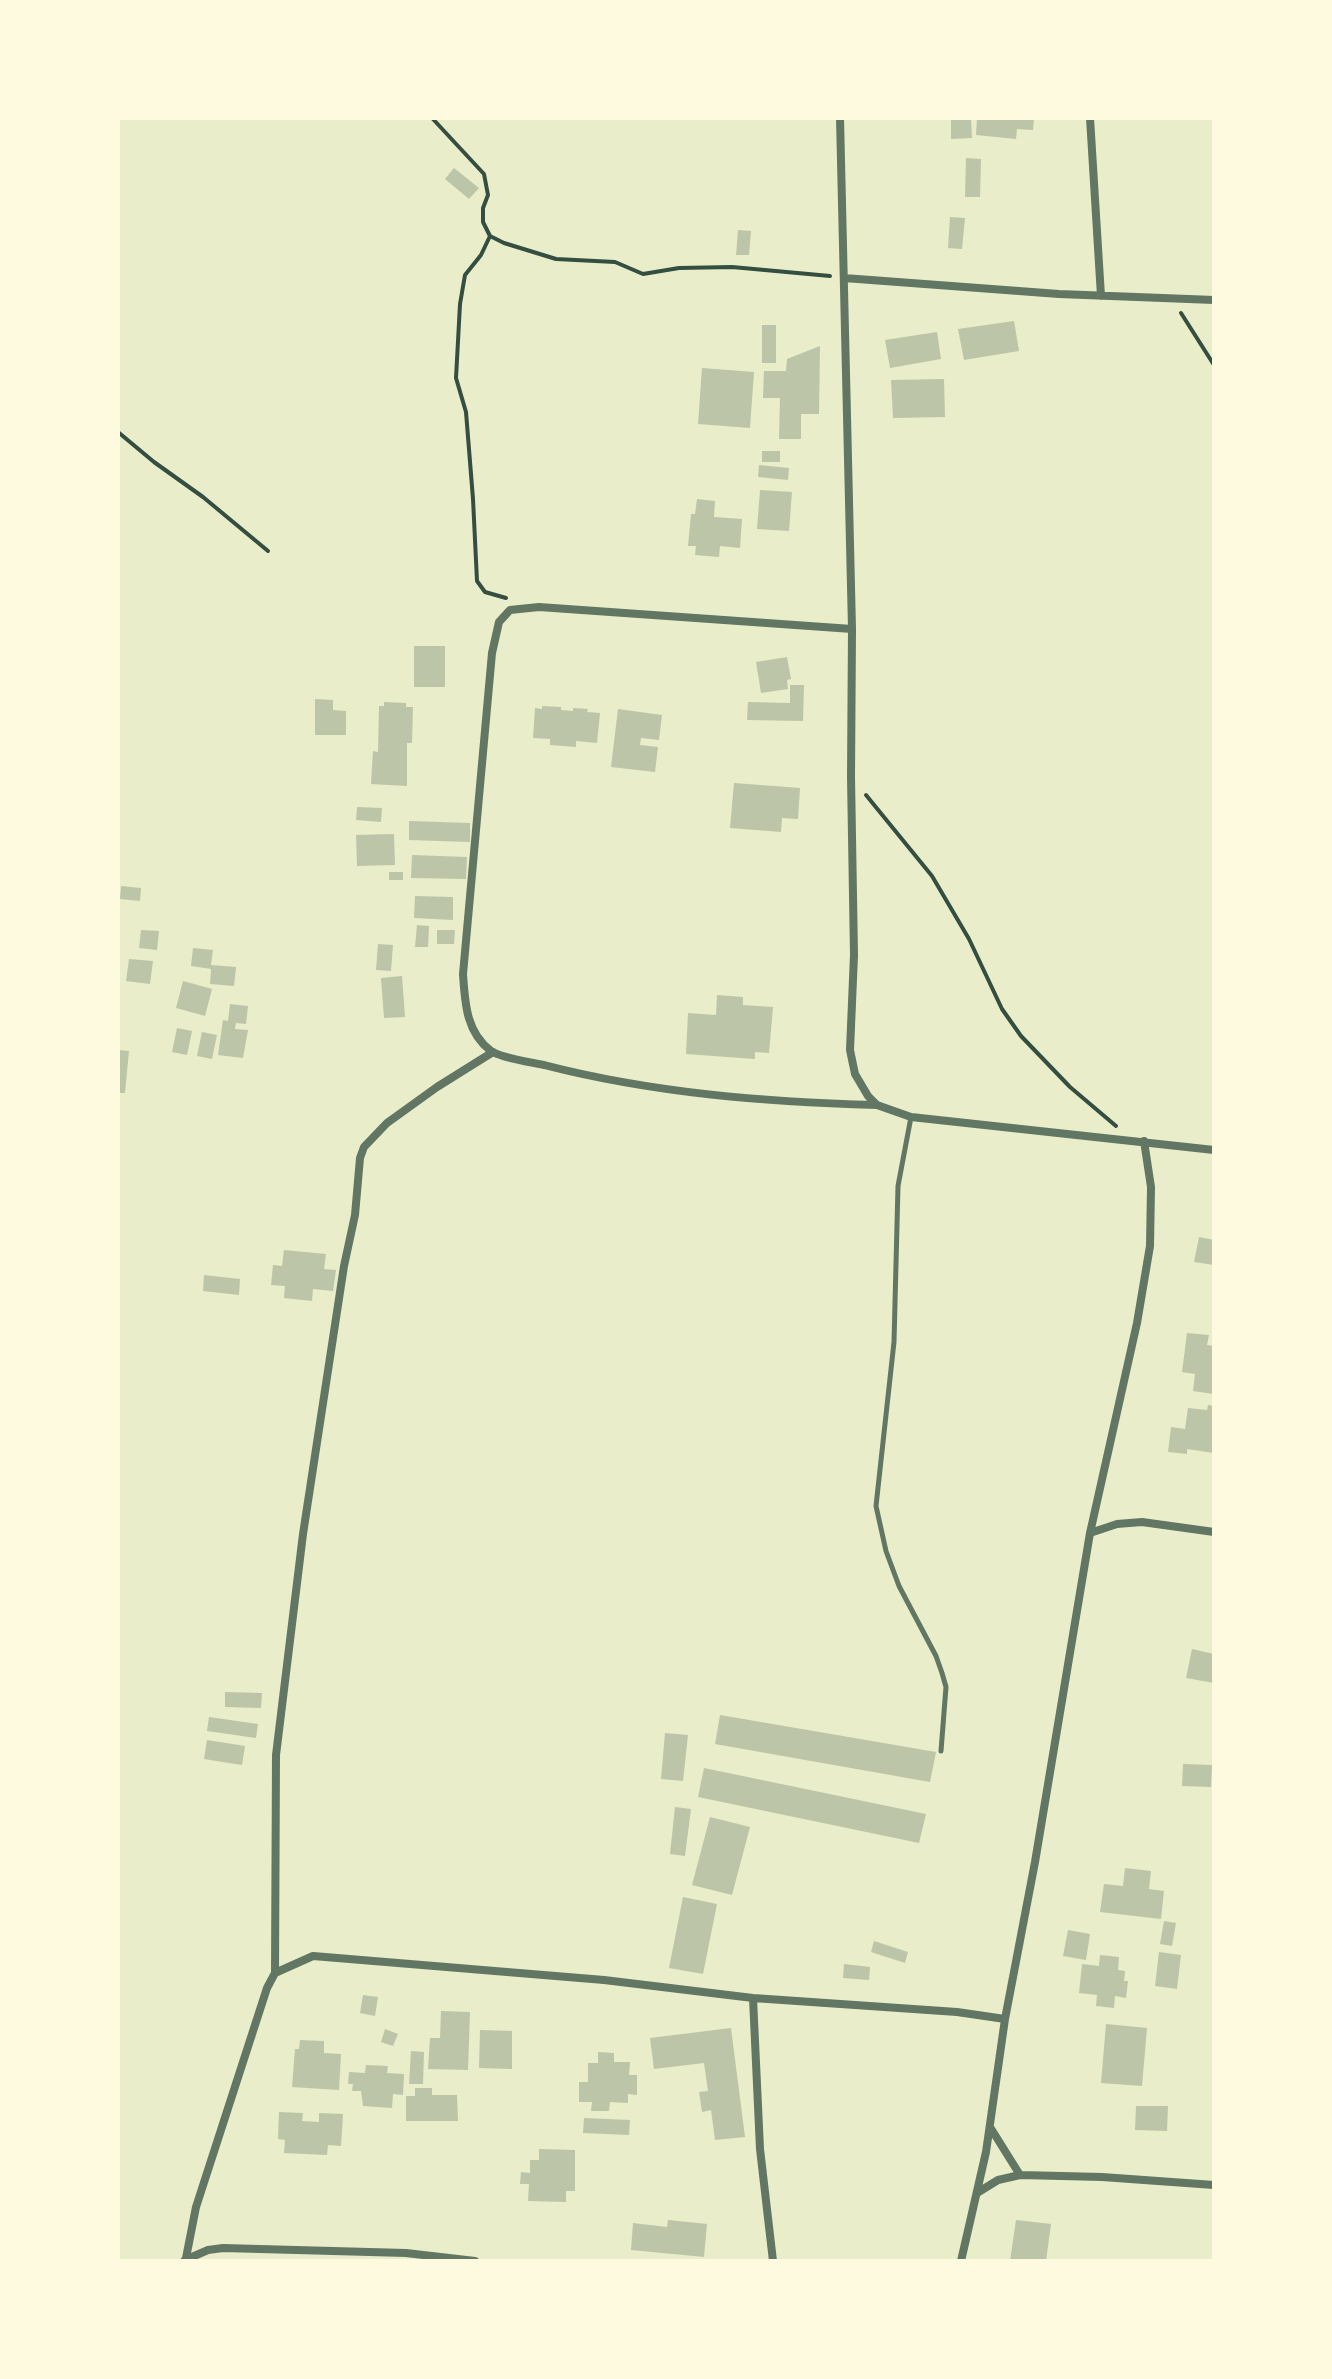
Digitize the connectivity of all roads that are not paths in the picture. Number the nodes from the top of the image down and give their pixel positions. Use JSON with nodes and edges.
{"nodes":[{"id":1,"x":840,"y":118,"type":"edge"},
{"id":2,"x":1090,"y":118,"type":"edge"},
{"id":3,"x":844,"y":278,"type":"junction"},
{"id":4,"x":1101,"y":296,"type":"junction"},
{"id":5,"x":1214,"y":300,"type":"edge"},
{"id":6,"x":852,"y":629,"type":"junction"},
{"id":7,"x":493,"y":1052,"type":"junction"},
{"id":8,"x":877,"y":1105,"type":"junction"},
{"id":9,"x":911,"y":1117,"type":"junction"},
{"id":10,"x":1144,"y":1141,"type":"junction"},
{"id":11,"x":1214,"y":1150,"type":"edge"},
{"id":12,"x":1214,"y":1532,"type":"edge"},
{"id":13,"x":1090,"y":1533,"type":"junction"},
{"id":14,"x":941,"y":1751,"type":"dead end"},
{"id":15,"x":275,"y":1973,"type":"junction"},
{"id":16,"x":753,"y":1998,"type":"junction"},
{"id":17,"x":1005,"y":2019,"type":"junction"},
{"id":18,"x":990,"y":2127,"type":"junction"},
{"id":19,"x":1020,"y":2175,"type":"junction"},
{"id":20,"x":1214,"y":2185,"type":"edge"},
{"id":21,"x":977,"y":2193,"type":"junction"},
{"id":22,"x":958,"y":2259,"type":"edge"},
{"id":23,"x":186,"y":2260,"type":"edge"},
{"id":24,"x":475,"y":2261,"type":"edge"},
{"id":25,"x":773,"y":2261,"type":"edge"}],
"edges":[{"from":1,"to":3,"type":"street"},
{"from":2,"to":4,"type":"street"},
{"from":3,"to":4,"type":"street"},
{"from":3,"to":6,"type":"street"},
{"from":4,"to":5,"type":"street"},
{"from":6,"to":7,"type":"street"},
{"from":6,"to":8,"type":"street"},
{"from":7,"to":8,"type":"street"},
{"from":7,"to":15,"type":"street"},
{"from":8,"to":9,"type":"street"},
{"from":9,"to":10,"type":"street"},
{"from":9,"to":14,"type":"lane"},
{"from":10,"to":11,"type":"street"},
{"from":10,"to":13,"type":"street"},
{"from":12,"to":13,"type":"street"},
{"from":13,"to":17,"type":"street"},
{"from":15,"to":16,"type":"street"},
{"from":15,"to":23,"type":"street"},
{"from":16,"to":17,"type":"street"},
{"from":16,"to":25,"type":"street"},
{"from":17,"to":18,"type":"street"},
{"from":18,"to":19,"type":"street"},
{"from":18,"to":21,"type":"street"},
{"from":19,"to":20,"type":"street"},
{"from":19,"to":21,"type":"street"},
{"from":21,"to":22,"type":"street"},
{"from":23,"to":24,"type":"street"}]}
